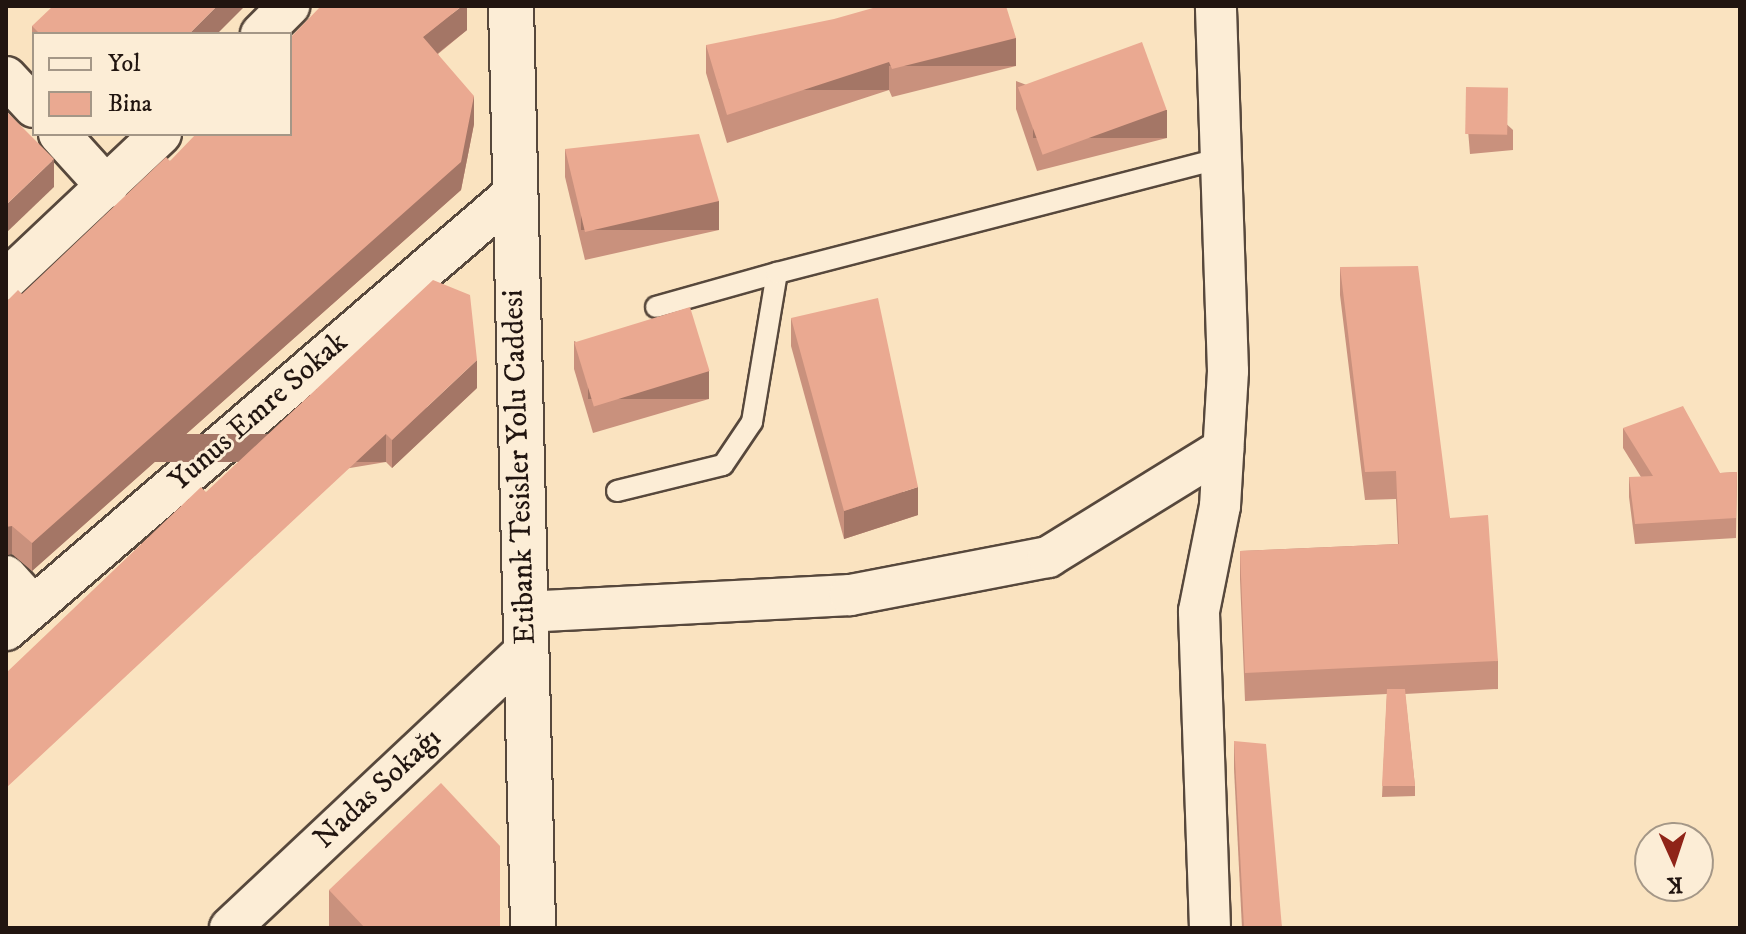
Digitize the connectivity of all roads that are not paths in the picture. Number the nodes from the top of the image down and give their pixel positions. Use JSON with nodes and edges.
{"nodes":[{"id":1,"x":289,"y":6,"type":"edge"},
{"id":2,"x":511,"y":6,"type":"edge"},
{"id":3,"x":1216,"y":6,"type":"edge"},
{"id":4,"x":263,"y":32,"type":"edge"},
{"id":5,"x":6,"y":77,"type":"edge"},
{"id":6,"x":32,"y":105,"type":"edge"},
{"id":7,"x":61,"y":136,"type":"edge"},
{"id":8,"x":159,"y":136,"type":"edge"},
{"id":9,"x":1221,"y":158,"type":"junction"},
{"id":10,"x":107,"y":187,"type":"junction"},
{"id":11,"x":511,"y":196,"type":"junction"},
{"id":12,"x":777,"y":273,"type":"junction"},
{"id":13,"x":6,"y":280,"type":"edge"},
{"id":14,"x":656,"y":307,"type":"dead end"},
{"id":15,"x":1223,"y":449,"type":"junction"},
{"id":16,"x":617,"y":491,"type":"dead end"},
{"id":17,"x":6,"y":576,"type":"edge"},
{"id":18,"x":20,"y":618,"type":"edge"},
{"id":19,"x":525,"y":631,"type":"junction"},
{"id":20,"x":230,"y":928,"type":"edge"},
{"id":21,"x":533,"y":928,"type":"edge"},
{"id":22,"x":1210,"y":928,"type":"edge"}],
"edges":[{"from":1,"to":4,"type":"street"},
{"from":2,"to":11,"type":"street","name":"Etibank Tesisler Yolu Caddesi"},
{"from":3,"to":9,"type":"street"},
{"from":5,"to":6,"type":"street"},
{"from":7,"to":10,"type":"street"},
{"from":8,"to":10,"type":"street"},
{"from":9,"to":12,"type":"lane"},
{"from":9,"to":15,"type":"street"},
{"from":10,"to":13,"type":"street"},
{"from":11,"to":18,"type":"street","name":"Yunus Emre Sokak"},
{"from":11,"to":19,"type":"street","name":"Etibank Tesisler Yolu Caddesi"},
{"from":12,"to":14,"type":"lane"},
{"from":12,"to":16,"type":"lane"},
{"from":15,"to":19,"type":"street"},
{"from":15,"to":22,"type":"street"},
{"from":17,"to":18,"type":"street"},
{"from":19,"to":20,"type":"street","name":"Nadas Sokağı"},
{"from":19,"to":21,"type":"street","name":"Etibank Tesisler Yolu Caddesi"}]}
